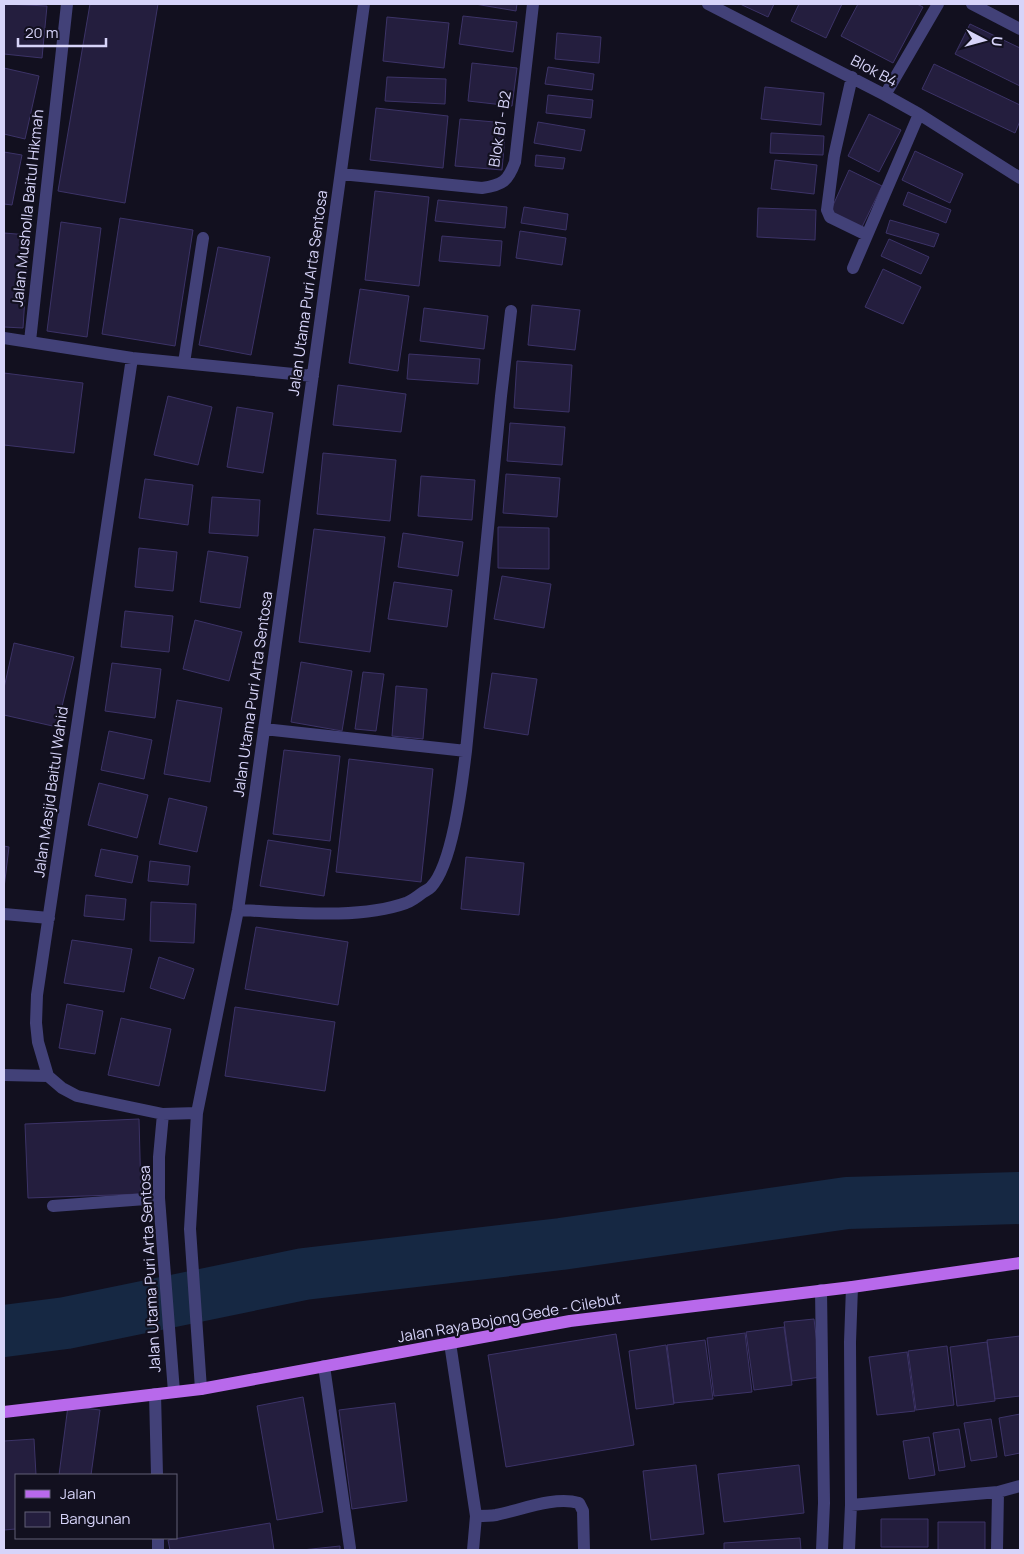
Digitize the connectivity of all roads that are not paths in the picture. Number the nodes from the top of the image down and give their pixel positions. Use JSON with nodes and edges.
{"nodes":[{"id":1,"x":67,"y":4,"type":"edge"},
{"id":2,"x":364,"y":4,"type":"edge"},
{"id":3,"x":533,"y":4,"type":"edge"},
{"id":4,"x":708,"y":4,"type":"edge"},
{"id":5,"x":938,"y":4,"type":"edge"},
{"id":6,"x":972,"y":4,"type":"edge"},
{"id":7,"x":1020,"y":29,"type":"edge"},
{"id":8,"x":852,"y":78,"type":"junction"},
{"id":9,"x":885,"y":94,"type":"junction"},
{"id":10,"x":919,"y":114,"type":"junction"},
{"id":11,"x":341,"y":174,"type":"junction"},
{"id":12,"x":1020,"y":178,"type":"edge"},
{"id":13,"x":868,"y":235,"type":"junction"},
{"id":14,"x":203,"y":238,"type":"dead end"},
{"id":15,"x":853,"y":268,"type":"dead end"},
{"id":16,"x":511,"y":310,"type":"dead end"},
{"id":17,"x":4,"y":338,"type":"edge"},
{"id":18,"x":30,"y":341,"type":"junction"},
{"id":19,"x":132,"y":358,"type":"junction"},
{"id":20,"x":184,"y":363,"type":"junction"},
{"id":21,"x":313,"y":376,"type":"junction"},
{"id":22,"x":264,"y":729,"type":"junction"},
{"id":23,"x":466,"y":751,"type":"junction"},
{"id":24,"x":238,"y":910,"type":"junction"},
{"id":25,"x":4,"y":914,"type":"edge"},
{"id":26,"x":49,"y":918,"type":"junction"},
{"id":27,"x":4,"y":1075,"type":"edge"},
{"id":28,"x":48,"y":1076,"type":"junction"},
{"id":29,"x":163,"y":1114,"type":"junction"},
{"id":30,"x":197,"y":1114,"type":"junction"},
{"id":31,"x":159,"y":1198,"type":"junction"},
{"id":32,"x":54,"y":1206,"type":"dead end"},
{"id":33,"x":1020,"y":1263,"type":"edge"},
{"id":34,"x":852,"y":1287,"type":"junction"},
{"id":35,"x":821,"y":1290,"type":"junction"},
{"id":36,"x":450,"y":1343,"type":"junction"},
{"id":37,"x":324,"y":1366,"type":"junction"},
{"id":38,"x":201,"y":1389,"type":"junction"},
{"id":39,"x":174,"y":1392,"type":"junction"},
{"id":40,"x":155,"y":1394,"type":"junction"},
{"id":41,"x":4,"y":1412,"type":"edge"},
{"id":42,"x":157,"y":1474,"type":"edge"},
{"id":43,"x":1020,"y":1486,"type":"edge"},
{"id":44,"x":998,"y":1492,"type":"junction"},
{"id":45,"x":851,"y":1505,"type":"junction"},
{"id":46,"x":476,"y":1516,"type":"junction"},
{"id":47,"x":350,"y":1548,"type":"dead end"},
{"id":48,"x":472,"y":1550,"type":"edge"},
{"id":49,"x":584,"y":1550,"type":"edge"},
{"id":50,"x":822,"y":1550,"type":"edge"},
{"id":51,"x":849,"y":1550,"type":"edge"},
{"id":52,"x":997,"y":1550,"type":"edge"}],
"edges":[{"from":1,"to":18,"type":"street","name":"Jalan Musholla Baitul Hikmah"},
{"from":2,"to":11,"type":"street","name":"Jalan Utama Puri Arta Sentosa"},
{"from":3,"to":11,"type":"street","name":"Blok B1 - B2"},
{"from":4,"to":8,"type":"street","name":"Blok B4"},
{"from":5,"to":9,"type":"street"},
{"from":6,"to":7,"type":"street"},
{"from":8,"to":9,"type":"street","name":"Blok B4"},
{"from":8,"to":13,"type":"street"},
{"from":9,"to":10,"type":"street","name":"Blok B4"},
{"from":10,"to":12,"type":"street","name":"Blok B4"},
{"from":10,"to":13,"type":"street"},
{"from":11,"to":21,"type":"street","name":"Jalan Utama Puri Arta Sentosa"},
{"from":13,"to":15,"type":"street"},
{"from":14,"to":20,"type":"street"},
{"from":16,"to":23,"type":"street"},
{"from":17,"to":18,"type":"street"},
{"from":18,"to":19,"type":"street"},
{"from":19,"to":20,"type":"street"},
{"from":19,"to":26,"type":"street","name":"Jalan Masjid Baitul Wahid"},
{"from":20,"to":21,"type":"street"},
{"from":21,"to":22,"type":"street","name":"Jalan Utama Puri Arta Sentosa"},
{"from":22,"to":23,"type":"street"},
{"from":22,"to":24,"type":"street","name":"Jalan Utama Puri Arta Sentosa"},
{"from":23,"to":24,"type":"street"},
{"from":24,"to":30,"type":"street","name":"Jalan Utama Puri Arta Sentosa"},
{"from":25,"to":26,"type":"street"},
{"from":26,"to":28,"type":"street","name":"Jalan Masjid Baitul Wahid"},
{"from":27,"to":28,"type":"street"},
{"from":28,"to":29,"type":"street"},
{"from":29,"to":30,"type":"street"},
{"from":29,"to":31,"type":"street","name":"Jalan Utama Puri Arta Sentosa"},
{"from":30,"to":38,"type":"street","name":"Jalan Utama Puri Arta Sentosa"},
{"from":31,"to":32,"type":"street"},
{"from":31,"to":39,"type":"street","name":"Jalan Utama Puri Arta Sentosa"},
{"from":33,"to":34,"type":"main road","name":"Jalan Raya Bojong Gede - Cilebut"},
{"from":34,"to":35,"type":"main road","name":"Jalan Raya Bojong Gede - Cilebut"},
{"from":34,"to":45,"type":"street"},
{"from":35,"to":36,"type":"main road","name":"Jalan Raya Bojong Gede - Cilebut"},
{"from":35,"to":50,"type":"street"},
{"from":36,"to":37,"type":"main road","name":"Jalan Raya Bojong Gede - Cilebut"},
{"from":36,"to":46,"type":"street"},
{"from":37,"to":38,"type":"main road","name":"Jalan Raya Bojong Gede - Cilebut"},
{"from":37,"to":47,"type":"street"},
{"from":38,"to":39,"type":"main road","name":"Jalan Raya Bojong Gede - Cilebut"},
{"from":39,"to":40,"type":"main road","name":"Jalan Raya Bojong Gede - Cilebut"},
{"from":40,"to":41,"type":"main road","name":"Jalan Raya Bojong Gede - Cilebut"},
{"from":40,"to":42,"type":"street"},
{"from":43,"to":44,"type":"street"},
{"from":44,"to":45,"type":"street"},
{"from":44,"to":52,"type":"street"},
{"from":45,"to":51,"type":"street"},
{"from":46,"to":48,"type":"street"},
{"from":46,"to":49,"type":"street"}]}
